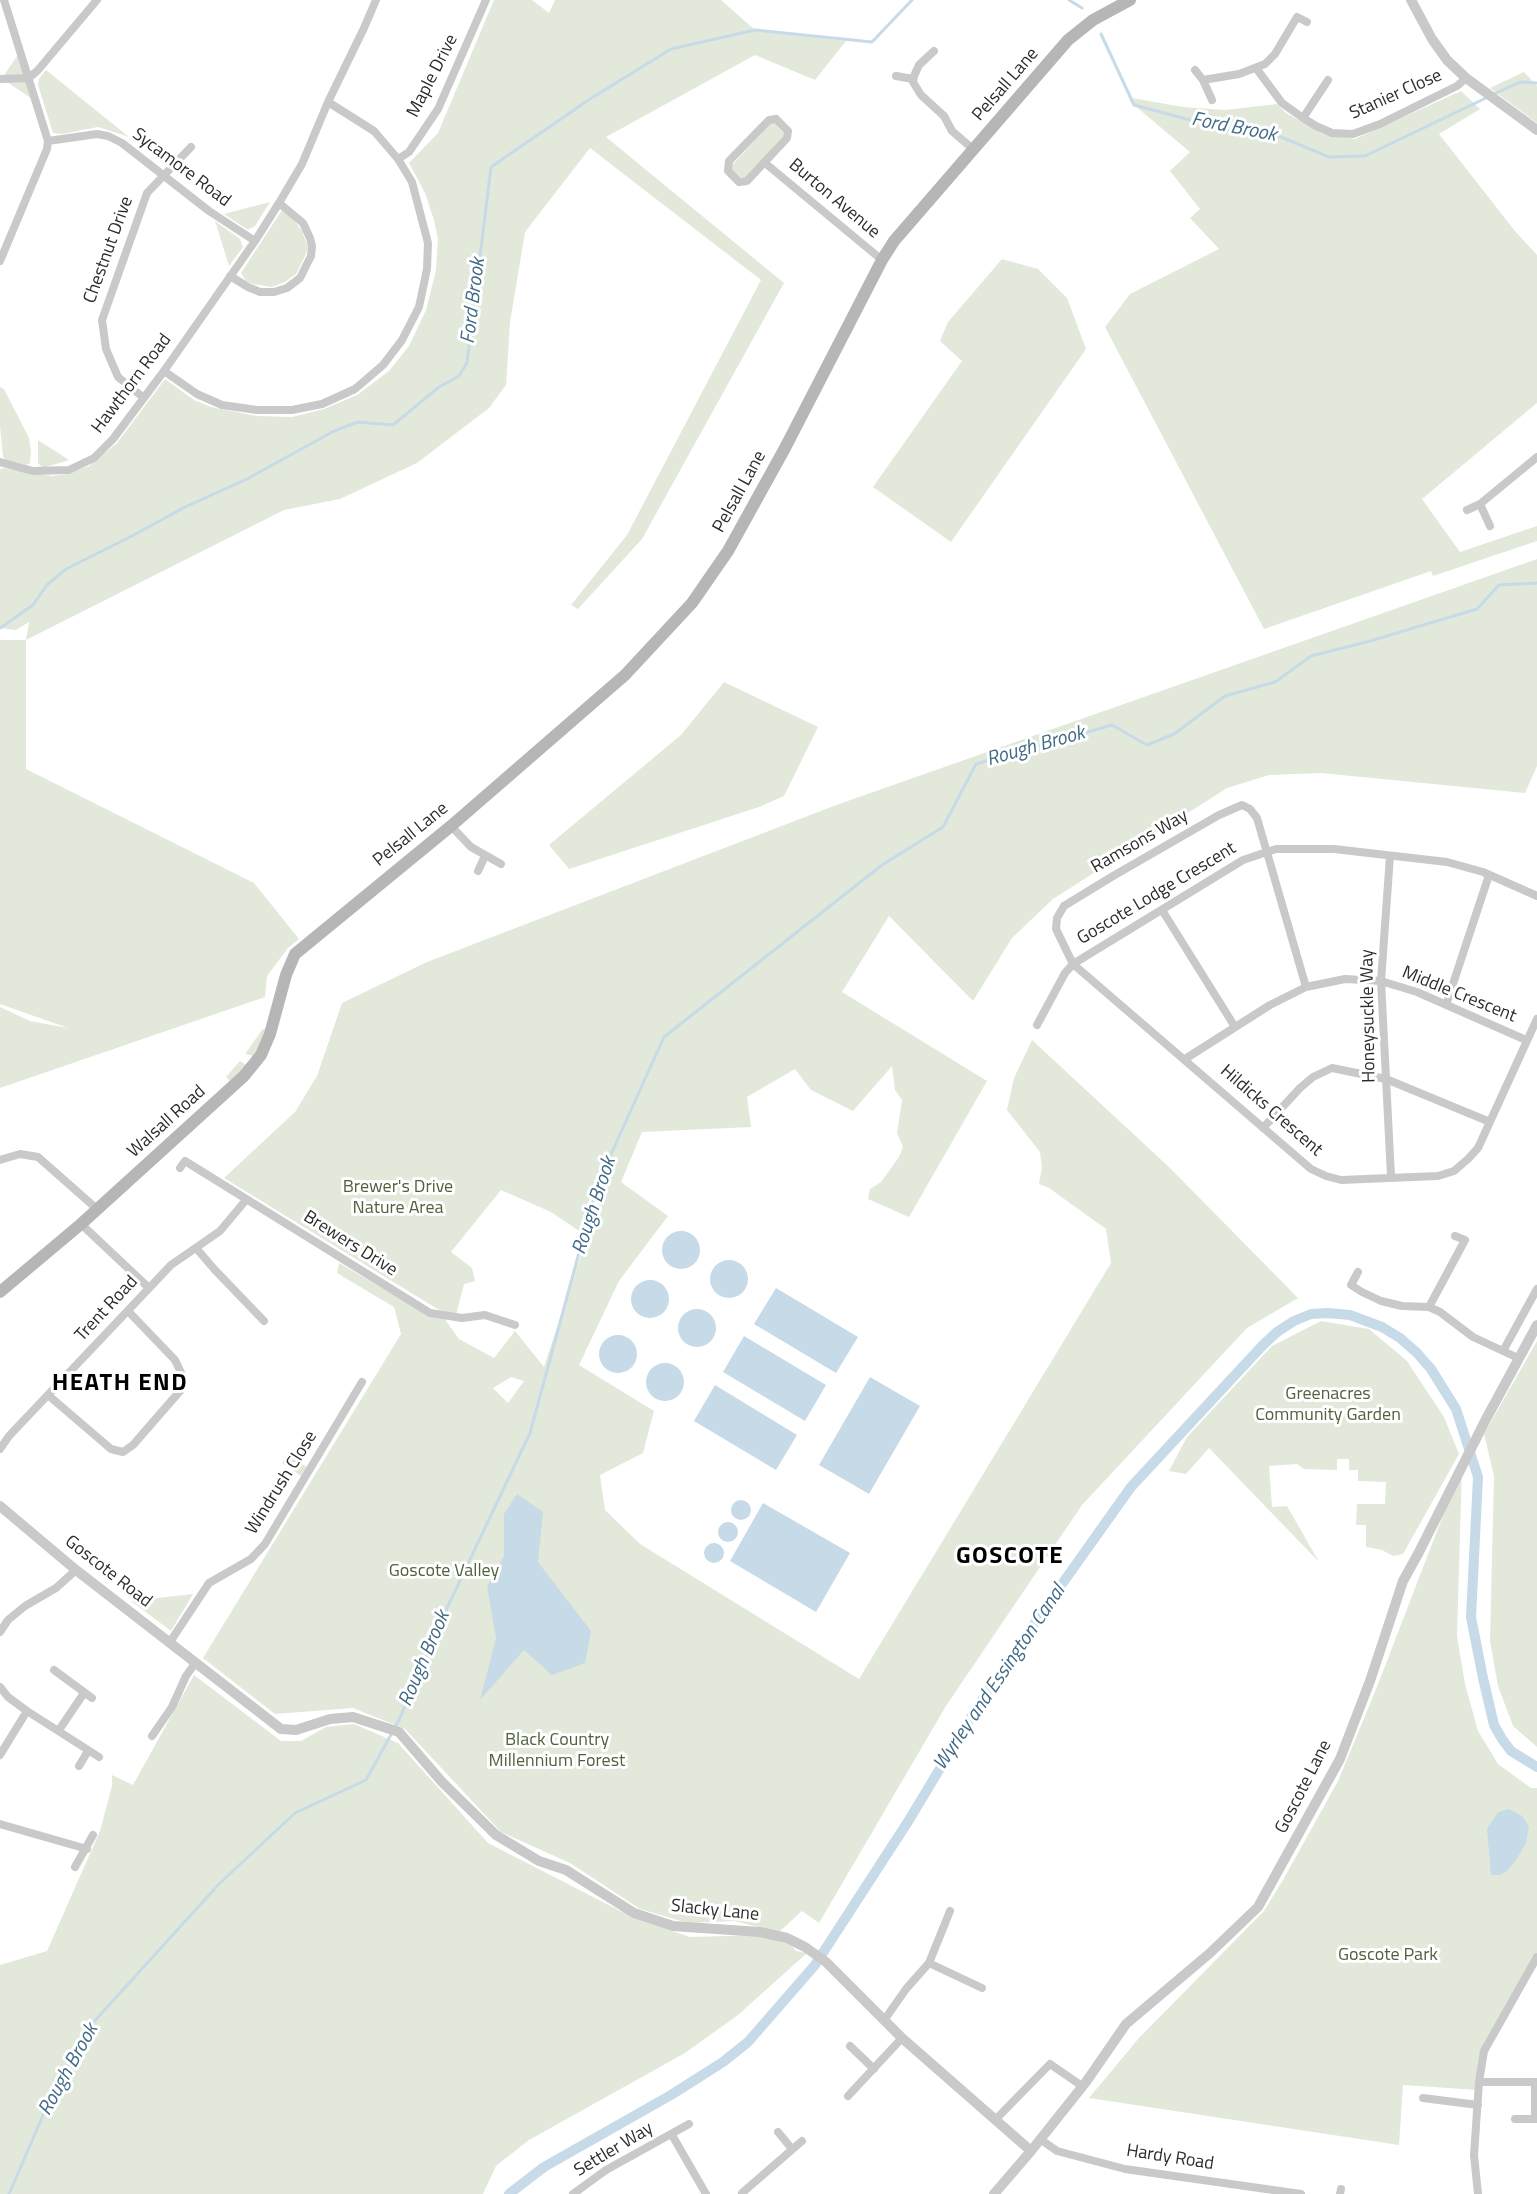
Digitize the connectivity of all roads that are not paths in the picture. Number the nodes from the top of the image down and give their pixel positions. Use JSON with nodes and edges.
{"nodes":[{"id":1,"x":4,"y":0,"type":"edge"},
{"id":2,"x":96,"y":0,"type":"edge"},
{"id":3,"x":376,"y":0,"type":"edge"},
{"id":4,"x":486,"y":0,"type":"edge"},
{"id":5,"x":1130,"y":0,"type":"edge"},
{"id":6,"x":1411,"y":0,"type":"edge"},
{"id":7,"x":1307,"y":22,"type":"dead end"},
{"id":8,"x":934,"y":51,"type":"dead end"},
{"id":9,"x":1256,"y":68,"type":"junction"},
{"id":10,"x":1195,"y":70,"type":"dead end"},
{"id":11,"x":896,"y":76,"type":"dead end"},
{"id":12,"x":29,"y":78,"type":"junction"},
{"id":13,"x":1466,"y":78,"type":"junction"},
{"id":14,"x":0,"y":79,"type":"edge"},
{"id":15,"x":913,"y":79,"type":"junction"},
{"id":16,"x":1203,"y":80,"type":"junction"},
{"id":17,"x":1328,"y":80,"type":"dead end"},
{"id":18,"x":1212,"y":100,"type":"dead end"},
{"id":19,"x":328,"y":102,"type":"junction"},
{"id":20,"x":1303,"y":118,"type":"junction"},
{"id":21,"x":1537,"y":130,"type":"edge"},
{"id":22,"x":48,"y":141,"type":"junction"},
{"id":23,"x":191,"y":147,"type":"dead end"},
{"id":24,"x":974,"y":150,"type":"junction"},
{"id":25,"x":399,"y":159,"type":"junction"},
{"id":26,"x":765,"y":163,"type":"junction"},
{"id":27,"x":163,"y":176,"type":"junction"},
{"id":28,"x":279,"y":203,"type":"junction"},
{"id":29,"x":255,"y":241,"type":"junction"},
{"id":30,"x":0,"y":261,"type":"edge"},
{"id":31,"x":882,"y":261,"type":"junction"},
{"id":32,"x":230,"y":276,"type":"junction"},
{"id":33,"x":164,"y":371,"type":"junction"},
{"id":34,"x":144,"y":398,"type":"junction"},
{"id":35,"x":1537,"y":457,"type":"edge"},
{"id":36,"x":0,"y":462,"type":"edge"},
{"id":37,"x":1480,"y":504,"type":"junction"},
{"id":38,"x":1467,"y":510,"type":"dead end"},
{"id":39,"x":1490,"y":526,"type":"dead end"},
{"id":40,"x":451,"y":826,"type":"junction"},
{"id":41,"x":1267,"y":852,"type":"junction"},
{"id":42,"x":485,"y":856,"type":"junction"},
{"id":43,"x":1390,"y":856,"type":"junction"},
{"id":44,"x":501,"y":864,"type":"dead end"},
{"id":45,"x":478,"y":871,"type":"dead end"},
{"id":46,"x":1489,"y":875,"type":"junction"},
{"id":47,"x":1537,"y":896,"type":"edge"},
{"id":48,"x":1162,"y":910,"type":"junction"},
{"id":49,"x":307,"y":943,"type":"joint"},
{"id":50,"x":1073,"y":964,"type":"junction"},
{"id":51,"x":1381,"y":981,"type":"junction"},
{"id":52,"x":1306,"y":987,"type":"junction"},
{"id":53,"x":1446,"y":1005,"type":"junction"},
{"id":54,"x":1537,"y":1018,"type":"edge"},
{"id":55,"x":1037,"y":1025,"type":"dead end"},
{"id":56,"x":1235,"y":1027,"type":"junction"},
{"id":57,"x":1526,"y":1040,"type":"junction"},
{"id":58,"x":1185,"y":1059,"type":"junction"},
{"id":59,"x":1386,"y":1079,"type":"junction"},
{"id":60,"x":1490,"y":1122,"type":"junction"},
{"id":61,"x":1263,"y":1128,"type":"junction"},
{"id":62,"x":0,"y":1160,"type":"edge"},
{"id":63,"x":180,"y":1168,"type":"dead end"},
{"id":64,"x":1391,"y":1176,"type":"junction"},
{"id":65,"x":246,"y":1200,"type":"junction"},
{"id":66,"x":97,"y":1209,"type":"junction"},
{"id":67,"x":81,"y":1224,"type":"junction"},
{"id":68,"x":1455,"y":1236,"type":"dead end"},
{"id":69,"x":196,"y":1248,"type":"junction"},
{"id":70,"x":1358,"y":1272,"type":"dead end"},
{"id":71,"x":243,"y":1282,"type":"dead end"},
{"id":72,"x":149,"y":1288,"type":"junction"},
{"id":73,"x":1537,"y":1288,"type":"edge"},
{"id":74,"x":236,"y":1291,"type":"junction"},
{"id":75,"x":0,"y":1292,"type":"edge"},
{"id":76,"x":1429,"y":1307,"type":"junction"},
{"id":77,"x":128,"y":1311,"type":"junction"},
{"id":78,"x":264,"y":1321,"type":"dead end"},
{"id":79,"x":515,"y":1325,"type":"dead end"},
{"id":80,"x":1537,"y":1325,"type":"edge"},
{"id":81,"x":1503,"y":1350,"type":"junction"},
{"id":82,"x":1518,"y":1358,"type":"junction"},
{"id":83,"x":362,"y":1382,"type":"dead end"},
{"id":84,"x":48,"y":1395,"type":"junction"},
{"id":85,"x":0,"y":1449,"type":"edge"},
{"id":86,"x":0,"y":1506,"type":"edge"},
{"id":87,"x":76,"y":1570,"type":"junction"},
{"id":88,"x":0,"y":1632,"type":"edge"},
{"id":89,"x":170,"y":1642,"type":"junction"},
{"id":90,"x":196,"y":1662,"type":"junction"},
{"id":91,"x":54,"y":1670,"type":"dead end"},
{"id":92,"x":0,"y":1687,"type":"edge"},
{"id":93,"x":27,"y":1711,"type":"junction"},
{"id":94,"x":383,"y":1726,"type":"joint"},
{"id":95,"x":59,"y":1730,"type":"junction"},
{"id":96,"x":152,"y":1736,"type":"dead end"},
{"id":97,"x":88,"y":1751,"type":"junction"},
{"id":98,"x":0,"y":1755,"type":"edge"},
{"id":99,"x":99,"y":1757,"type":"dead end"},
{"id":100,"x":79,"y":1766,"type":"dead end"},
{"id":101,"x":0,"y":1824,"type":"edge"},
{"id":102,"x":93,"y":1835,"type":"dead end"},
{"id":103,"x":87,"y":1849,"type":"junction"},
{"id":104,"x":75,"y":1867,"type":"dead end"},
{"id":105,"x":950,"y":1911,"type":"dead end"},
{"id":106,"x":1537,"y":1957,"type":"edge"},
{"id":107,"x":929,"y":1963,"type":"junction"},
{"id":108,"x":982,"y":1988,"type":"dead end"},
{"id":109,"x":885,"y":2019,"type":"junction"},
{"id":110,"x":902,"y":2038,"type":"junction"},
{"id":111,"x":850,"y":2046,"type":"dead end"},
{"id":112,"x":874,"y":2069,"type":"junction"},
{"id":113,"x":1479,"y":2082,"type":"junction"},
{"id":114,"x":1536,"y":2082,"type":"edge"},
{"id":115,"x":1082,"y":2086,"type":"junction"},
{"id":116,"x":848,"y":2096,"type":"dead end"},
{"id":117,"x":1423,"y":2098,"type":"dead end"},
{"id":118,"x":1478,"y":2105,"type":"junction"},
{"id":119,"x":1536,"y":2119,"type":"edge"},
{"id":120,"x":995,"y":2120,"type":"junction"},
{"id":121,"x":1515,"y":2120,"type":"dead end"},
{"id":122,"x":689,"y":2124,"type":"dead end"},
{"id":123,"x":778,"y":2132,"type":"dead end"},
{"id":124,"x":672,"y":2135,"type":"junction"},
{"id":125,"x":1040,"y":2139,"type":"junction"},
{"id":126,"x":802,"y":2141,"type":"dead end"},
{"id":127,"x":792,"y":2149,"type":"junction"},
{"id":128,"x":1031,"y":2151,"type":"junction"},
{"id":129,"x":1243,"y":2190,"type":"edge"},
{"id":130,"x":573,"y":2194,"type":"edge"},
{"id":131,"x":706,"y":2194,"type":"edge"},
{"id":132,"x":742,"y":2194,"type":"edge"},
{"id":133,"x":994,"y":2194,"type":"edge"},
{"id":134,"x":1300,"y":2194,"type":"edge"},
{"id":135,"x":1478,"y":2194,"type":"edge"}],
"edges":[{"from":1,"to":12,"type":"street"},
{"from":2,"to":12,"type":"street"},
{"from":3,"to":19,"type":"street","name":"Hawthorn Road"},
{"from":4,"to":25,"type":"street","name":"Maple Drive"},
{"from":5,"to":24,"type":"main road","name":"Pelsall Lane"},
{"from":6,"to":13,"type":"street"},
{"from":7,"to":9,"type":"street"},
{"from":8,"to":15,"type":"street"},
{"from":9,"to":16,"type":"street"},
{"from":9,"to":20,"type":"street","name":"Stanier Close"},
{"from":10,"to":16,"type":"street"},
{"from":11,"to":15,"type":"street"},
{"from":12,"to":14,"type":"street"},
{"from":12,"to":22,"type":"street"},
{"from":13,"to":20,"type":"street","name":"Stanier Close"},
{"from":13,"to":21,"type":"street"},
{"from":15,"to":24,"type":"street"},
{"from":16,"to":18,"type":"street"},
{"from":17,"to":20,"type":"street"},
{"from":19,"to":25,"type":"street"},
{"from":19,"to":28,"type":"street","name":"Hawthorn Road"},
{"from":22,"to":27,"type":"street","name":"Sycamore Road"},
{"from":22,"to":30,"type":"street"},
{"from":23,"to":27,"type":"street","name":"Chestnut Drive"},
{"from":24,"to":31,"type":"main road","name":"Pelsall Lane"},
{"from":25,"to":33,"type":"street"},
{"from":26,"to":26,"type":"street","name":"Burton Avenue"},
{"from":26,"to":31,"type":"street","name":"Burton Avenue"},
{"from":27,"to":29,"type":"street","name":"Sycamore Road"},
{"from":27,"to":34,"type":"street","name":"Chestnut Drive"},
{"from":28,"to":29,"type":"street","name":"Hawthorn Road"},
{"from":28,"to":32,"type":"street"},
{"from":29,"to":32,"type":"street","name":"Hawthorn Road"},
{"from":31,"to":40,"type":"main road","name":"Pelsall Lane"},
{"from":32,"to":33,"type":"street","name":"Hawthorn Road"},
{"from":33,"to":34,"type":"street","name":"Hawthorn Road"},
{"from":34,"to":36,"type":"street","name":"Hawthorn Road"},
{"from":35,"to":37,"type":"street"},
{"from":37,"to":38,"type":"street"},
{"from":37,"to":39,"type":"street"},
{"from":40,"to":42,"type":"street"},
{"from":40,"to":49,"type":"main road","name":"Pelsall Lane"},
{"from":41,"to":43,"type":"street","name":"Goscote Lodge Crescent"},
{"from":41,"to":48,"type":"street","name":"Goscote Lodge Crescent"},
{"from":41,"to":50,"type":"street","name":"Ramsons Way"},
{"from":41,"to":52,"type":"street"},
{"from":42,"to":44,"type":"street"},
{"from":42,"to":45,"type":"street"},
{"from":43,"to":46,"type":"street","name":"Goscote Lodge Crescent"},
{"from":43,"to":51,"type":"street","name":"Honeysuckle Way"},
{"from":46,"to":47,"type":"street","name":"Goscote Lodge Crescent"},
{"from":46,"to":53,"type":"street"},
{"from":48,"to":50,"type":"street","name":"Goscote Lodge Crescent"},
{"from":48,"to":56,"type":"street"},
{"from":49,"to":66,"type":"main road","name":"Walsall Road"},
{"from":50,"to":55,"type":"street","name":"Goscote Lodge Crescent"},
{"from":50,"to":58,"type":"street","name":"Hildicks Crescent"},
{"from":51,"to":52,"type":"street","name":"Middle Crescent"},
{"from":51,"to":53,"type":"street","name":"Middle Crescent"},
{"from":51,"to":59,"type":"street","name":"Honeysuckle Way"},
{"from":52,"to":56,"type":"street","name":"Middle Crescent"},
{"from":53,"to":57,"type":"street","name":"Middle Crescent"},
{"from":54,"to":57,"type":"street","name":"Hildicks Crescent"},
{"from":56,"to":58,"type":"street","name":"Middle Crescent"},
{"from":57,"to":60,"type":"street","name":"Hildicks Crescent"},
{"from":58,"to":61,"type":"street","name":"Hildicks Crescent"},
{"from":59,"to":60,"type":"street"},
{"from":59,"to":61,"type":"street"},
{"from":59,"to":64,"type":"street","name":"Honeysuckle Way"},
{"from":60,"to":64,"type":"street","name":"Hildicks Crescent"},
{"from":61,"to":64,"type":"street","name":"Hildicks Crescent"},
{"from":62,"to":66,"type":"street"},
{"from":63,"to":65,"type":"street","name":"Brewers Drive"},
{"from":65,"to":69,"type":"street","name":"Trent Road"},
{"from":65,"to":79,"type":"street","name":"Brewers Drive"},
{"from":66,"to":67,"type":"main road","name":"Walsall Road"},
{"from":67,"to":72,"type":"street"},
{"from":67,"to":75,"type":"main road","name":"Walsall Road"},
{"from":68,"to":76,"type":"street"},
{"from":69,"to":72,"type":"street","name":"Trent Road"},
{"from":69,"to":74,"type":"street"},
{"from":70,"to":76,"type":"street"},
{"from":71,"to":74,"type":"street"},
{"from":72,"to":77,"type":"street","name":"Trent Road"},
{"from":73,"to":81,"type":"street"},
{"from":74,"to":78,"type":"street"},
{"from":76,"to":81,"type":"street"},
{"from":77,"to":84,"type":"street","name":"Trent Road"},
{"from":77,"to":84,"type":"street"},
{"from":80,"to":82,"type":"street","name":"Goscote Lane"},
{"from":81,"to":82,"type":"street"},
{"from":82,"to":115,"type":"street","name":"Goscote Lane"},
{"from":83,"to":89,"type":"street","name":"Windrush Close"},
{"from":84,"to":85,"type":"street","name":"Trent Road"},
{"from":86,"to":87,"type":"street","name":"Goscote Road"},
{"from":87,"to":88,"type":"street"},
{"from":87,"to":89,"type":"street","name":"Goscote Road"},
{"from":89,"to":90,"type":"street","name":"Goscote Road"},
{"from":90,"to":94,"type":"street","name":"Goscote Road"},
{"from":90,"to":96,"type":"street"},
{"from":91,"to":95,"type":"street"},
{"from":92,"to":93,"type":"street"},
{"from":93,"to":95,"type":"street"},
{"from":93,"to":98,"type":"street"},
{"from":94,"to":109,"type":"street","name":"Slacky Lane"},
{"from":95,"to":97,"type":"street"},
{"from":97,"to":99,"type":"street"},
{"from":97,"to":100,"type":"street"},
{"from":101,"to":103,"type":"street"},
{"from":102,"to":103,"type":"street"},
{"from":103,"to":104,"type":"street"},
{"from":105,"to":107,"type":"street"},
{"from":106,"to":113,"type":"street"},
{"from":107,"to":108,"type":"street"},
{"from":107,"to":109,"type":"street"},
{"from":109,"to":110,"type":"street","name":"Slacky Lane"},
{"from":110,"to":112,"type":"street"},
{"from":110,"to":120,"type":"street","name":"Slacky Lane"},
{"from":111,"to":112,"type":"street"},
{"from":112,"to":116,"type":"street"},
{"from":113,"to":114,"type":"street"},
{"from":113,"to":118,"type":"street"},
{"from":114,"to":119,"type":"street"},
{"from":115,"to":120,"type":"street"},
{"from":115,"to":125,"type":"street","name":"Goscote Lane"},
{"from":117,"to":118,"type":"street"},
{"from":118,"to":135,"type":"street"},
{"from":119,"to":121,"type":"street"},
{"from":120,"to":128,"type":"street","name":"Slacky Lane"},
{"from":122,"to":124,"type":"street","name":"Settler Way"},
{"from":123,"to":127,"type":"street"},
{"from":124,"to":130,"type":"street","name":"Settler Way"},
{"from":124,"to":131,"type":"street","name":"Settler Way"},
{"from":125,"to":128,"type":"street","name":"Goscote Lane"},
{"from":125,"to":129,"type":"street","name":"Hardy Road"},
{"from":126,"to":127,"type":"street"},
{"from":127,"to":132,"type":"street"},
{"from":128,"to":133,"type":"street","name":"Goscote Lane"},
{"from":129,"to":134,"type":"street","name":"Hardy Road"}]}
